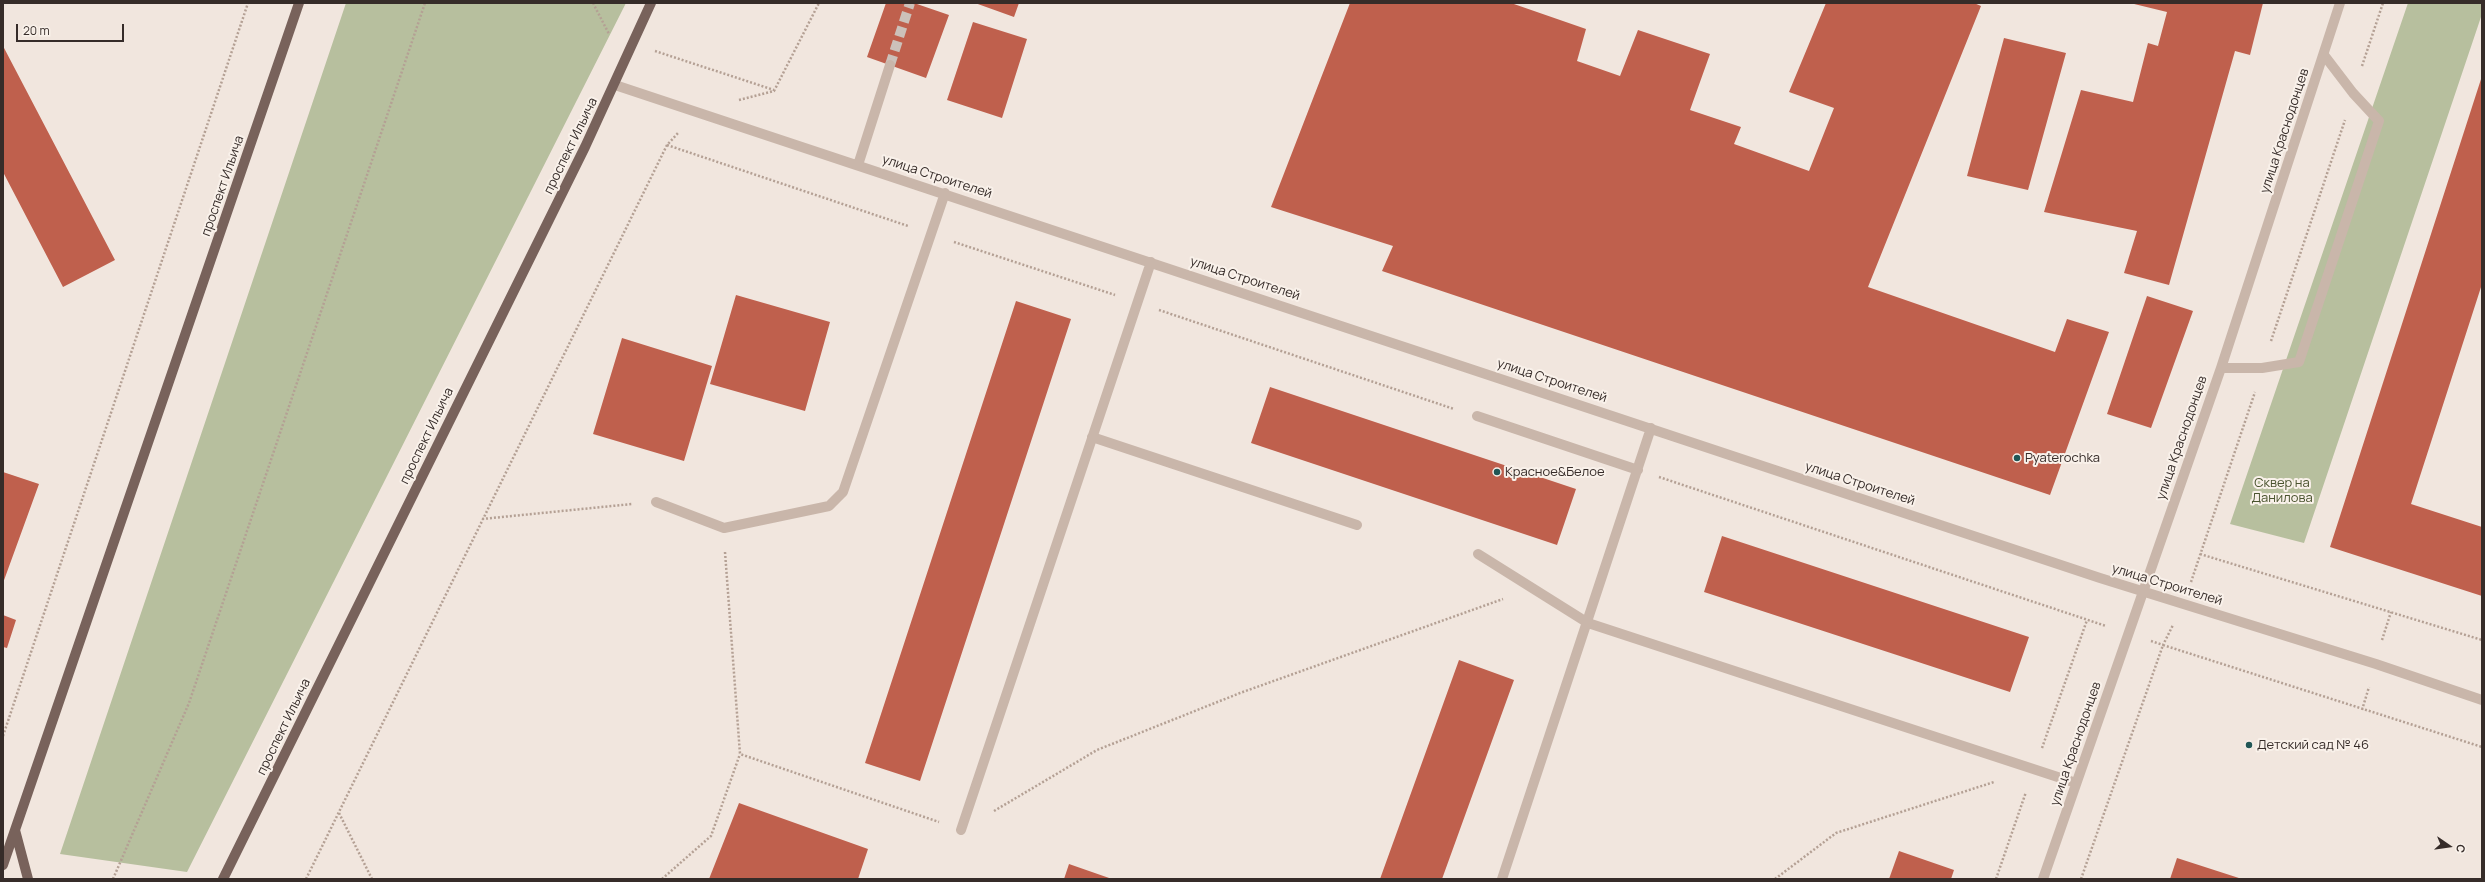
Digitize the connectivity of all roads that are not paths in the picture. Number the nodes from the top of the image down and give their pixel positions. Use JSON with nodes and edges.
{"nodes":[{"id":1,"x":299,"y":3,"type":"edge"},
{"id":2,"x":651,"y":3,"type":"edge"},
{"id":3,"x":2340,"y":3,"type":"edge"},
{"id":4,"x":2324,"y":55,"type":"junction"},
{"id":5,"x":890,"y":65,"type":"tunnel mouth"},
{"id":6,"x":615,"y":85,"type":"junction"},
{"id":7,"x":858,"y":165,"type":"junction"},
{"id":8,"x":945,"y":194,"type":"junction"},
{"id":9,"x":1151,"y":262,"type":"junction"},
{"id":10,"x":2221,"y":368,"type":"junction"},
{"id":11,"x":1478,"y":416,"type":"dead end"},
{"id":12,"x":1651,"y":428,"type":"junction"},
{"id":13,"x":1092,"y":437,"type":"junction"},
{"id":14,"x":1638,"y":470,"type":"junction"},
{"id":15,"x":656,"y":502,"type":"road end"},
{"id":16,"x":1357,"y":525,"type":"dead end"},
{"id":17,"x":1478,"y":554,"type":"dead end"},
{"id":18,"x":2143,"y":591,"type":"junction"},
{"id":19,"x":1588,"y":623,"type":"junction"},
{"id":20,"x":2482,"y":700,"type":"edge"},
{"id":21,"x":2076,"y":783,"type":"junction"},
{"id":22,"x":15,"y":830,"type":"junction"},
{"id":23,"x":961,"y":830,"type":"road end"},
{"id":24,"x":3,"y":865,"type":"edge"},
{"id":25,"x":28,"y":879,"type":"edge"},
{"id":26,"x":223,"y":879,"type":"edge"},
{"id":27,"x":1502,"y":879,"type":"edge"},
{"id":28,"x":2043,"y":879,"type":"edge"}],
"edges":[{"from":1,"to":22,"type":"main road","name":"проспект Ильича"},
{"from":2,"to":6,"type":"main road","name":"проспект Ильича"},
{"from":3,"to":4,"type":"street","name":"улица Краснодонцев"},
{"from":4,"to":10,"type":"street","name":"улица Краснодонцев"},
{"from":4,"to":10,"type":"street"},
{"from":5,"to":7,"type":"street"},
{"from":6,"to":7,"type":"street","name":"улица Строителей"},
{"from":6,"to":26,"type":"main road","name":"проспект Ильича"},
{"from":7,"to":8,"type":"street","name":"улица Строителей"},
{"from":8,"to":9,"type":"street","name":"улица Строителей"},
{"from":8,"to":15,"type":"street"},
{"from":9,"to":12,"type":"street","name":"улица Строителей"},
{"from":9,"to":13,"type":"street"},
{"from":10,"to":18,"type":"street","name":"улица Краснодонцев"},
{"from":11,"to":14,"type":"street"},
{"from":12,"to":14,"type":"street"},
{"from":12,"to":18,"type":"street","name":"улица Строителей"},
{"from":13,"to":16,"type":"street"},
{"from":13,"to":23,"type":"street"},
{"from":14,"to":19,"type":"street"},
{"from":17,"to":19,"type":"street"},
{"from":18,"to":20,"type":"street","name":"улица Строителей"},
{"from":18,"to":21,"type":"street","name":"улица Краснодонцев"},
{"from":19,"to":21,"type":"street"},
{"from":19,"to":27,"type":"street"},
{"from":21,"to":28,"type":"street","name":"улица Краснодонцев"},
{"from":22,"to":24,"type":"main road","name":"проспект Ильича"},
{"from":22,"to":25,"type":"main road"}]}
